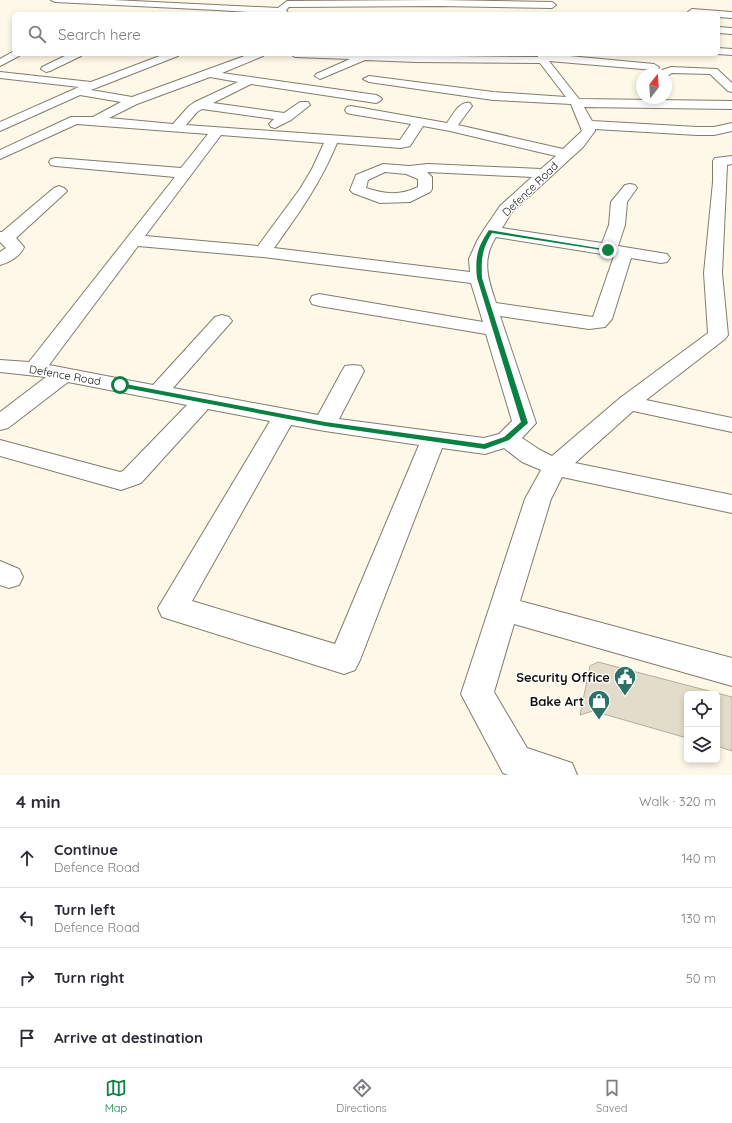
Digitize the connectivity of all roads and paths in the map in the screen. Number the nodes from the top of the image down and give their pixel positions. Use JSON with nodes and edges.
{"nodes":[{"id":1,"x":55,"y":0,"type":"edge"},
{"id":2,"x":228,"y":0,"type":"edge"},
{"id":3,"x":96,"y":2,"type":"junction"},
{"id":4,"x":464,"y":2,"type":"edge"},
{"id":5,"x":350,"y":4,"type":"junction"},
{"id":6,"x":553,"y":6,"type":"edge"},
{"id":7,"x":217,"y":7,"type":"junction"},
{"id":8,"x":80,"y":11,"type":"dead end"},
{"id":9,"x":209,"y":12,"type":"edge"},
{"id":10,"x":283,"y":12,"type":"edge"},
{"id":11,"x":348,"y":12,"type":"edge"},
{"id":12,"x":459,"y":12,"type":"edge"},
{"id":13,"x":692,"y":12,"type":"dead end"},
{"id":14,"x":727,"y":12,"type":"edge"},
{"id":15,"x":720,"y":20,"type":"edge"},
{"id":16,"x":720,"y":31,"type":"edge"},
{"id":17,"x":732,"y":36,"type":"edge"},
{"id":18,"x":720,"y":51,"type":"edge"},
{"id":19,"x":732,"y":52,"type":"edge"},
{"id":20,"x":12,"y":56,"type":"edge"},
{"id":21,"x":73,"y":56,"type":"edge"},
{"id":22,"x":169,"y":56,"type":"edge"},
{"id":23,"x":253,"y":56,"type":"edge"},
{"id":24,"x":350,"y":56,"type":"edge"},
{"id":25,"x":366,"y":57,"type":"junction"},
{"id":26,"x":543,"y":57,"type":"edge"},
{"id":27,"x":416,"y":59,"type":"junction"},
{"id":28,"x":0,"y":63,"type":"edge"},
{"id":29,"x":232,"y":65,"type":"junction"},
{"id":30,"x":256,"y":67,"type":"dead end"},
{"id":31,"x":654,"y":67,"type":"dead end"},
{"id":32,"x":46,"y":69,"type":"dead end"},
{"id":33,"x":672,"y":70,"type":"edge"},
{"id":34,"x":209,"y":74,"type":"junction"},
{"id":35,"x":320,"y":76,"type":"dead end"},
{"id":36,"x":3,"y":77,"type":"edge"},
{"id":37,"x":370,"y":78,"type":"dead end"},
{"id":38,"x":250,"y":80,"type":"junction"},
{"id":39,"x":414,"y":85,"type":"junction"},
{"id":40,"x":520,"y":87,"type":"dead end"},
{"id":41,"x":86,"y":88,"type":"junction"},
{"id":42,"x":672,"y":88,"type":"edge"},
{"id":43,"x":732,"y":88,"type":"edge"},
{"id":44,"x":561,"y":94,"type":"junction"},
{"id":45,"x":133,"y":101,"type":"junction"},
{"id":46,"x":390,"y":102,"type":"dead end"},
{"id":47,"x":687,"y":104,"type":"junction"},
{"id":48,"x":199,"y":105,"type":"junction"},
{"id":49,"x":304,"y":105,"type":"dead end"},
{"id":50,"x":732,"y":105,"type":"edge"},
{"id":51,"x":466,"y":106,"type":"dead end"},
{"id":52,"x":351,"y":110,"type":"dead end"},
{"id":53,"x":287,"y":116,"type":"junction"},
{"id":54,"x":95,"y":121,"type":"junction"},
{"id":55,"x":419,"y":122,"type":"junction"},
{"id":56,"x":2,"y":125,"type":"edge"},
{"id":57,"x":587,"y":125,"type":"junction"},
{"id":58,"x":450,"y":127,"type":"junction"},
{"id":59,"x":732,"y":127,"type":"edge"},
{"id":60,"x":176,"y":128,"type":"junction"},
{"id":61,"x":217,"y":131,"type":"junction"},
{"id":62,"x":261,"y":134,"type":"junction"},
{"id":63,"x":332,"y":139,"type":"junction"},
{"id":64,"x":566,"y":154,"type":"junction"},
{"id":65,"x":0,"y":155,"type":"edge"},
{"id":66,"x":732,"y":160,"type":"edge"},
{"id":67,"x":56,"y":162,"type":"dead end"},
{"id":68,"x":410,"y":170,"type":"dead end"},
{"id":69,"x":184,"y":173,"type":"junction"},
{"id":70,"x":545,"y":173,"type":"junction"},
{"id":71,"x":726,"y":183,"type":"edge"},
{"id":72,"x":630,"y":188,"type":"dead end"},
{"id":73,"x":59,"y":191,"type":"dead end"},
{"id":74,"x":725,"y":223,"type":"edge"},
{"id":75,"x":490,"y":232,"type":"junction"},
{"id":76,"x":3,"y":238,"type":"edge"},
{"id":77,"x":133,"y":240,"type":"junction"},
{"id":78,"x":616,"y":251,"type":"junction"},
{"id":79,"x":263,"y":252,"type":"junction"},
{"id":80,"x":661,"y":258,"type":"dead end"},
{"id":81,"x":0,"y":260,"type":"edge"},
{"id":82,"x":479,"y":268,"type":"junction"},
{"id":83,"x":723,"y":275,"type":"edge"},
{"id":84,"x":319,"y":300,"type":"dead end"},
{"id":85,"x":488,"y":308,"type":"junction"},
{"id":86,"x":222,"y":321,"type":"dead end"},
{"id":87,"x":495,"y":330,"type":"junction"},
{"id":88,"x":725,"y":337,"type":"edge"},
{"id":89,"x":0,"y":366,"type":"edge"},
{"id":90,"x":35,"y":369,"type":"junction"},
{"id":91,"x":353,"y":371,"type":"dead end"},
{"id":92,"x":64,"y":374,"type":"junction"},
{"id":93,"x":158,"y":392,"type":"junction"},
{"id":94,"x":203,"y":401,"type":"junction"},
{"id":95,"x":628,"y":403,"type":"junction"},
{"id":96,"x":284,"y":416,"type":"junction"},
{"id":97,"x":0,"y":423,"type":"edge"},
{"id":98,"x":325,"y":424,"type":"junction"},
{"id":99,"x":732,"y":426,"type":"edge"},
{"id":100,"x":433,"y":439,"type":"junction"},
{"id":101,"x":507,"y":439,"type":"junction"},
{"id":102,"x":0,"y":448,"type":"edge"},
{"id":103,"x":555,"y":467,"type":"junction"},
{"id":104,"x":732,"y":504,"type":"edge"},
{"id":105,"x":503,"y":608,"type":"junction"},
{"id":106,"x":732,"y":672,"type":"edge"},
{"id":107,"x":559,"y":775,"type":"edge"}],
"edges":[{"from":1,"to":3,"type":"street"},
{"from":2,"to":7,"type":"street"},
{"from":3,"to":7,"type":"street"},
{"from":3,"to":8,"type":"street"},
{"from":4,"to":5,"type":"street"},
{"from":4,"to":6,"type":"street"},
{"from":4,"to":12,"type":"street"},
{"from":5,"to":10,"type":"street"},
{"from":5,"to":11,"type":"street"},
{"from":7,"to":9,"type":"street"},
{"from":7,"to":10,"type":"street"},
{"from":13,"to":14,"type":"street"},
{"from":14,"to":15,"type":"street"},
{"from":16,"to":17,"type":"street"},
{"from":18,"to":19,"type":"street"},
{"from":20,"to":28,"type":"street"},
{"from":21,"to":32,"type":"street"},
{"from":22,"to":41,"type":"street"},
{"from":23,"to":29,"type":"street"},
{"from":24,"to":25,"type":"street"},
{"from":25,"to":27,"type":"street"},
{"from":25,"to":35,"type":"street"},
{"from":26,"to":27,"type":"street"},
{"from":26,"to":31,"type":"street"},
{"from":26,"to":44,"type":"street"},
{"from":27,"to":39,"type":"street"},
{"from":29,"to":30,"type":"street"},
{"from":29,"to":34,"type":"street"},
{"from":33,"to":43,"type":"street"},
{"from":34,"to":38,"type":"street"},
{"from":34,"to":45,"type":"street"},
{"from":36,"to":41,"type":"street"},
{"from":37,"to":39,"type":"street"},
{"from":38,"to":46,"type":"street"},
{"from":38,"to":48,"type":"street"},
{"from":39,"to":44,"type":"street"},
{"from":40,"to":44,"type":"street"},
{"from":41,"to":45,"type":"street"},
{"from":41,"to":56,"type":"street"},
{"from":42,"to":47,"type":"street"},
{"from":44,"to":47,"type":"street"},
{"from":44,"to":57,"type":"street"},
{"from":45,"to":54,"type":"street"},
{"from":47,"to":50,"type":"street"},
{"from":48,"to":53,"type":"street"},
{"from":48,"to":60,"type":"street"},
{"from":49,"to":53,"type":"street"},
{"from":51,"to":58,"type":"street"},
{"from":52,"to":55,"type":"street"},
{"from":53,"to":62,"type":"street"},
{"from":54,"to":60,"type":"street"},
{"from":54,"to":65,"type":"street"},
{"from":55,"to":58,"type":"street"},
{"from":55,"to":63,"type":"street"},
{"from":57,"to":59,"type":"street"},
{"from":57,"to":64,"type":"street","name":"Defence Road"},
{"from":58,"to":64,"type":"street"},
{"from":60,"to":61,"type":"street"},
{"from":61,"to":62,"type":"street"},
{"from":61,"to":69,"type":"street"},
{"from":62,"to":63,"type":"street"},
{"from":63,"to":79,"type":"street"},
{"from":64,"to":70,"type":"street","name":"Defence Road"},
{"from":66,"to":71,"type":"street"},
{"from":67,"to":69,"type":"street"},
{"from":68,"to":70,"type":"street"},
{"from":69,"to":77,"type":"street"},
{"from":70,"to":75,"type":"street","name":"Defence Road"},
{"from":71,"to":74,"type":"street"},
{"from":72,"to":78,"type":"street"},
{"from":73,"to":76,"type":"street"},
{"from":74,"to":83,"type":"street"},
{"from":75,"to":78,"type":"street"},
{"from":75,"to":82,"type":"street","name":"Defence Road"},
{"from":76,"to":81,"type":"street"},
{"from":77,"to":79,"type":"street"},
{"from":77,"to":90,"type":"street"},
{"from":78,"to":80,"type":"street"},
{"from":78,"to":85,"type":"street"},
{"from":79,"to":82,"type":"street"},
{"from":82,"to":85,"type":"street","name":"Defence Road"},
{"from":83,"to":88,"type":"street"},
{"from":84,"to":87,"type":"street"},
{"from":85,"to":87,"type":"street","name":"Defence Road"},
{"from":86,"to":93,"type":"street"},
{"from":87,"to":101,"type":"street","name":"Defence Road"},
{"from":88,"to":95,"type":"street"},
{"from":89,"to":90,"type":"street","name":"Defence Road"},
{"from":90,"to":92,"type":"street","name":"Defence Road"},
{"from":91,"to":98,"type":"street"},
{"from":92,"to":93,"type":"street","name":"Defence Road"},
{"from":92,"to":97,"type":"street"},
{"from":93,"to":94,"type":"street","name":"Defence Road"},
{"from":94,"to":96,"type":"street","name":"Defence Road"},
{"from":94,"to":102,"type":"street"},
{"from":95,"to":99,"type":"street"},
{"from":95,"to":103,"type":"street"},
{"from":96,"to":98,"type":"street","name":"Defence Road"},
{"from":96,"to":100,"type":"street"},
{"from":98,"to":100,"type":"street","name":"Defence Road"},
{"from":100,"to":101,"type":"street","name":"Defence Road"},
{"from":101,"to":103,"type":"street"},
{"from":103,"to":104,"type":"street"},
{"from":103,"to":105,"type":"street"},
{"from":105,"to":106,"type":"street"},
{"from":105,"to":107,"type":"street"}]}
